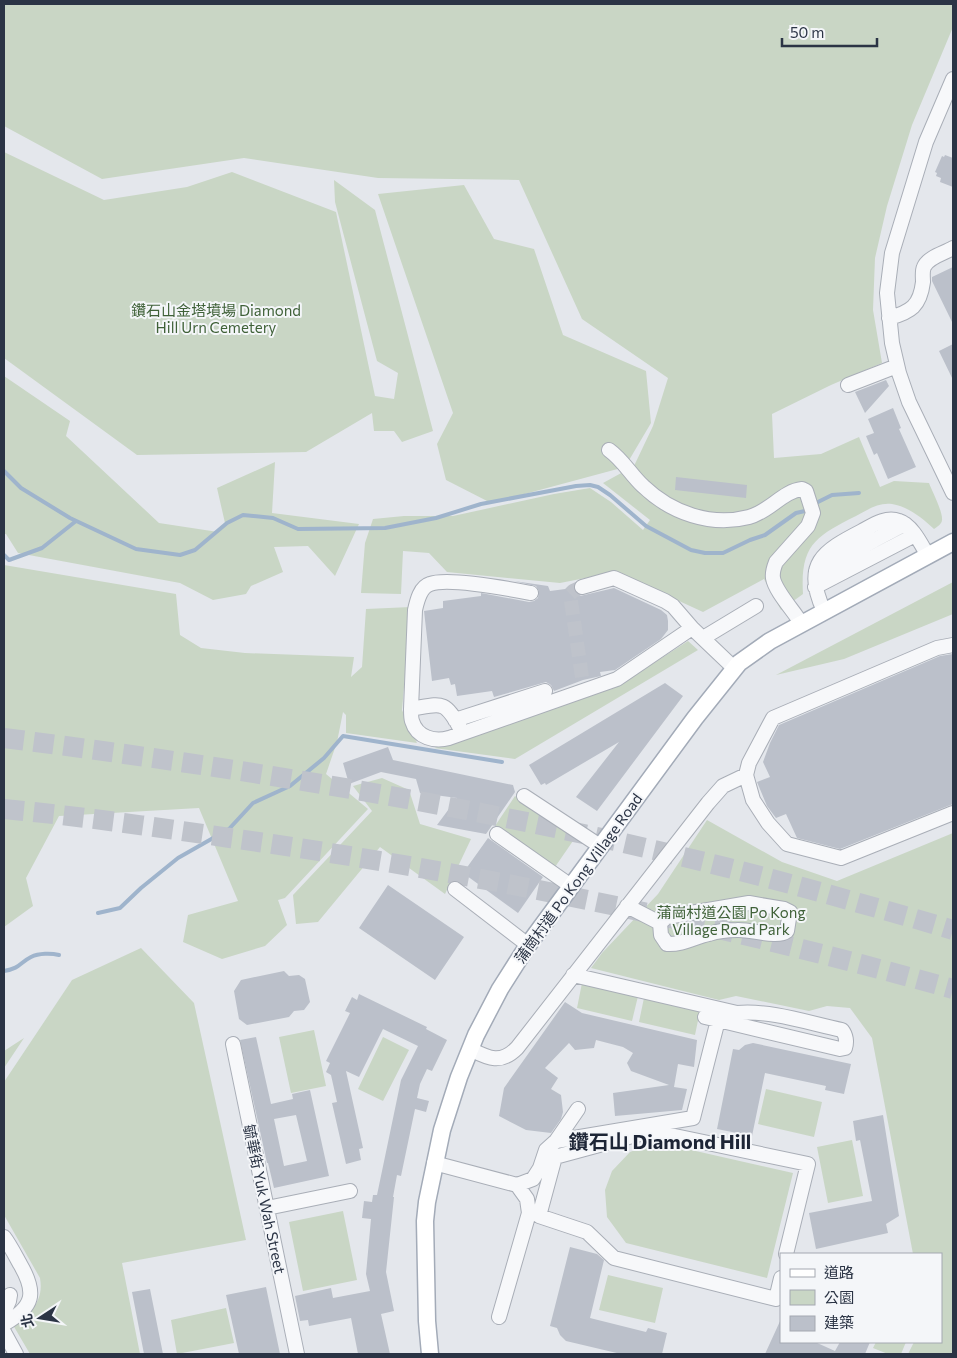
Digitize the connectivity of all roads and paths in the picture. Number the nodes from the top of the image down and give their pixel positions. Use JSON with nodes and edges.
{"nodes":[{"id":1,"x":953,"y":79,"type":"edge"},
{"id":2,"x":953,"y":248,"type":"edge"},
{"id":3,"x":889,"y":318,"type":"junction"},
{"id":4,"x":897,"y":366,"type":"junction"},
{"id":5,"x":848,"y":385,"type":"dead end"},
{"id":6,"x":609,"y":450,"type":"dead end"},
{"id":7,"x":814,"y":479,"type":"dead end"},
{"id":8,"x":805,"y":492,"type":"junction"},
{"id":9,"x":953,"y":493,"type":"edge"},
{"id":10,"x":910,"y":530,"type":"junction"},
{"id":11,"x":953,"y":542,"type":"edge"},
{"id":12,"x":928,"y":556,"type":"junction"},
{"id":13,"x":815,"y":586,"type":"junction"},
{"id":14,"x":582,"y":587,"type":"tunnel mouth"},
{"id":15,"x":531,"y":592,"type":"dead end"},
{"id":16,"x":756,"y":606,"type":"dead end"},
{"id":17,"x":824,"y":611,"type":"junction"},
{"id":18,"x":801,"y":623,"type":"junction"},
{"id":19,"x":692,"y":628,"type":"junction"},
{"id":20,"x":702,"y":638,"type":"junction"},
{"id":21,"x":953,"y":645,"type":"edge"},
{"id":22,"x":734,"y":668,"type":"junction"},
{"id":23,"x":545,"y":692,"type":"dead end"},
{"id":24,"x":411,"y":709,"type":"junction"},
{"id":25,"x":455,"y":720,"type":"junction"},
{"id":26,"x":462,"y":733,"type":"junction"},
{"id":27,"x":746,"y":775,"type":"junction"},
{"id":28,"x":524,"y":796,"type":"dead end"},
{"id":29,"x":953,"y":813,"type":"edge"},
{"id":30,"x":497,"y":834,"type":"dead end"},
{"id":31,"x":600,"y":846,"type":"junction"},
{"id":32,"x":571,"y":886,"type":"junction"},
{"id":33,"x":455,"y":889,"type":"dead end"},
{"id":34,"x":626,"y":906,"type":"junction"},
{"id":35,"x":660,"y":923,"type":"junction"},
{"id":36,"x":528,"y":944,"type":"junction"},
{"id":37,"x":573,"y":975,"type":"junction"},
{"id":38,"x":743,"y":1013,"type":"junction"},
{"id":39,"x":753,"y":1029,"type":"junction"},
{"id":40,"x":233,"y":1044,"type":"dead end"},
{"id":41,"x":470,"y":1049,"type":"junction"},
{"id":42,"x":578,"y":1109,"type":"dead end"},
{"id":43,"x":556,"y":1142,"type":"junction"},
{"id":44,"x":434,"y":1163,"type":"junction"},
{"id":45,"x":517,"y":1185,"type":"junction"},
{"id":46,"x":350,"y":1191,"type":"dead end"},
{"id":47,"x":267,"y":1208,"type":"junction"},
{"id":48,"x":4,"y":1237,"type":"edge"},
{"id":49,"x":786,"y":1253,"type":"edge"},
{"id":50,"x":780,"y":1282,"type":"edge"},
{"id":51,"x":10,"y":1295,"type":"dead end"},
{"id":52,"x":4,"y":1312,"type":"edge"},
{"id":53,"x":499,"y":1317,"type":"dead end"},
{"id":54,"x":4,"y":1324,"type":"edge"},
{"id":55,"x":4,"y":1332,"type":"edge"},
{"id":56,"x":16,"y":1354,"type":"edge"},
{"id":57,"x":297,"y":1354,"type":"edge"},
{"id":58,"x":430,"y":1354,"type":"edge"}],
"edges":[{"from":1,"to":3,"type":"street"},
{"from":2,"to":3,"type":"street"},
{"from":3,"to":4,"type":"street"},
{"from":4,"to":5,"type":"street"},
{"from":4,"to":9,"type":"street"},
{"from":6,"to":8,"type":"street"},
{"from":7,"to":8,"type":"street"},
{"from":8,"to":18,"type":"street"},
{"from":10,"to":12,"type":"street"},
{"from":10,"to":13,"type":"street"},
{"from":10,"to":13,"type":"street"},
{"from":11,"to":12,"type":"main road","name":"蒲崗村道 Po Kong Village Road"},
{"from":12,"to":17,"type":"main road","name":"蒲崗村道 Po Kong Village Road"},
{"from":13,"to":17,"type":"street"},
{"from":14,"to":19,"type":"street"},
{"from":15,"to":24,"type":"street"},
{"from":16,"to":20,"type":"street"},
{"from":17,"to":18,"type":"main road","name":"蒲崗村道 Po Kong Village Road"},
{"from":18,"to":22,"type":"main road","name":"蒲崗村道 Po Kong Village Road"},
{"from":19,"to":20,"type":"street"},
{"from":19,"to":26,"type":"street"},
{"from":20,"to":22,"type":"street"},
{"from":21,"to":27,"type":"street"},
{"from":22,"to":31,"type":"main road","name":"蒲崗村道 Po Kong Village Road"},
{"from":23,"to":25,"type":"street"},
{"from":24,"to":25,"type":"street"},
{"from":24,"to":26,"type":"street"},
{"from":25,"to":26,"type":"street"},
{"from":27,"to":29,"type":"street"},
{"from":27,"to":34,"type":"street"},
{"from":28,"to":31,"type":"street"},
{"from":30,"to":32,"type":"street"},
{"from":31,"to":32,"type":"main road","name":"蒲崗村道 Po Kong Village Road"},
{"from":32,"to":36,"type":"main road","name":"蒲崗村道 Po Kong Village Road"},
{"from":33,"to":36,"type":"street"},
{"from":34,"to":35,"type":"street"},
{"from":34,"to":37,"type":"street"},
{"from":35,"to":35,"type":"street"},
{"from":36,"to":41,"type":"main road","name":"蒲崗村道 Po Kong Village Road"},
{"from":37,"to":38,"type":"street"},
{"from":37,"to":41,"type":"street"},
{"from":38,"to":39,"type":"street"},
{"from":38,"to":39,"type":"street"},
{"from":39,"to":43,"type":"street"},
{"from":40,"to":47,"type":"street","name":"毓華街 Yuk Wah Street"},
{"from":41,"to":44,"type":"main road","name":"蒲崗村道 Po Kong Village Road"},
{"from":42,"to":43,"type":"street"},
{"from":43,"to":45,"type":"street"},
{"from":44,"to":45,"type":"street"},
{"from":44,"to":58,"type":"main road","name":"蒲崗村道 Po Kong Village Road"},
{"from":45,"to":53,"type":"street"},
{"from":46,"to":47,"type":"street"},
{"from":47,"to":57,"type":"street","name":"毓華街 Yuk Wah Street"},
{"from":48,"to":54,"type":"street"},
{"from":49,"to":50,"type":"street"},
{"from":51,"to":52,"type":"street"},
{"from":55,"to":56,"type":"street"}]}
